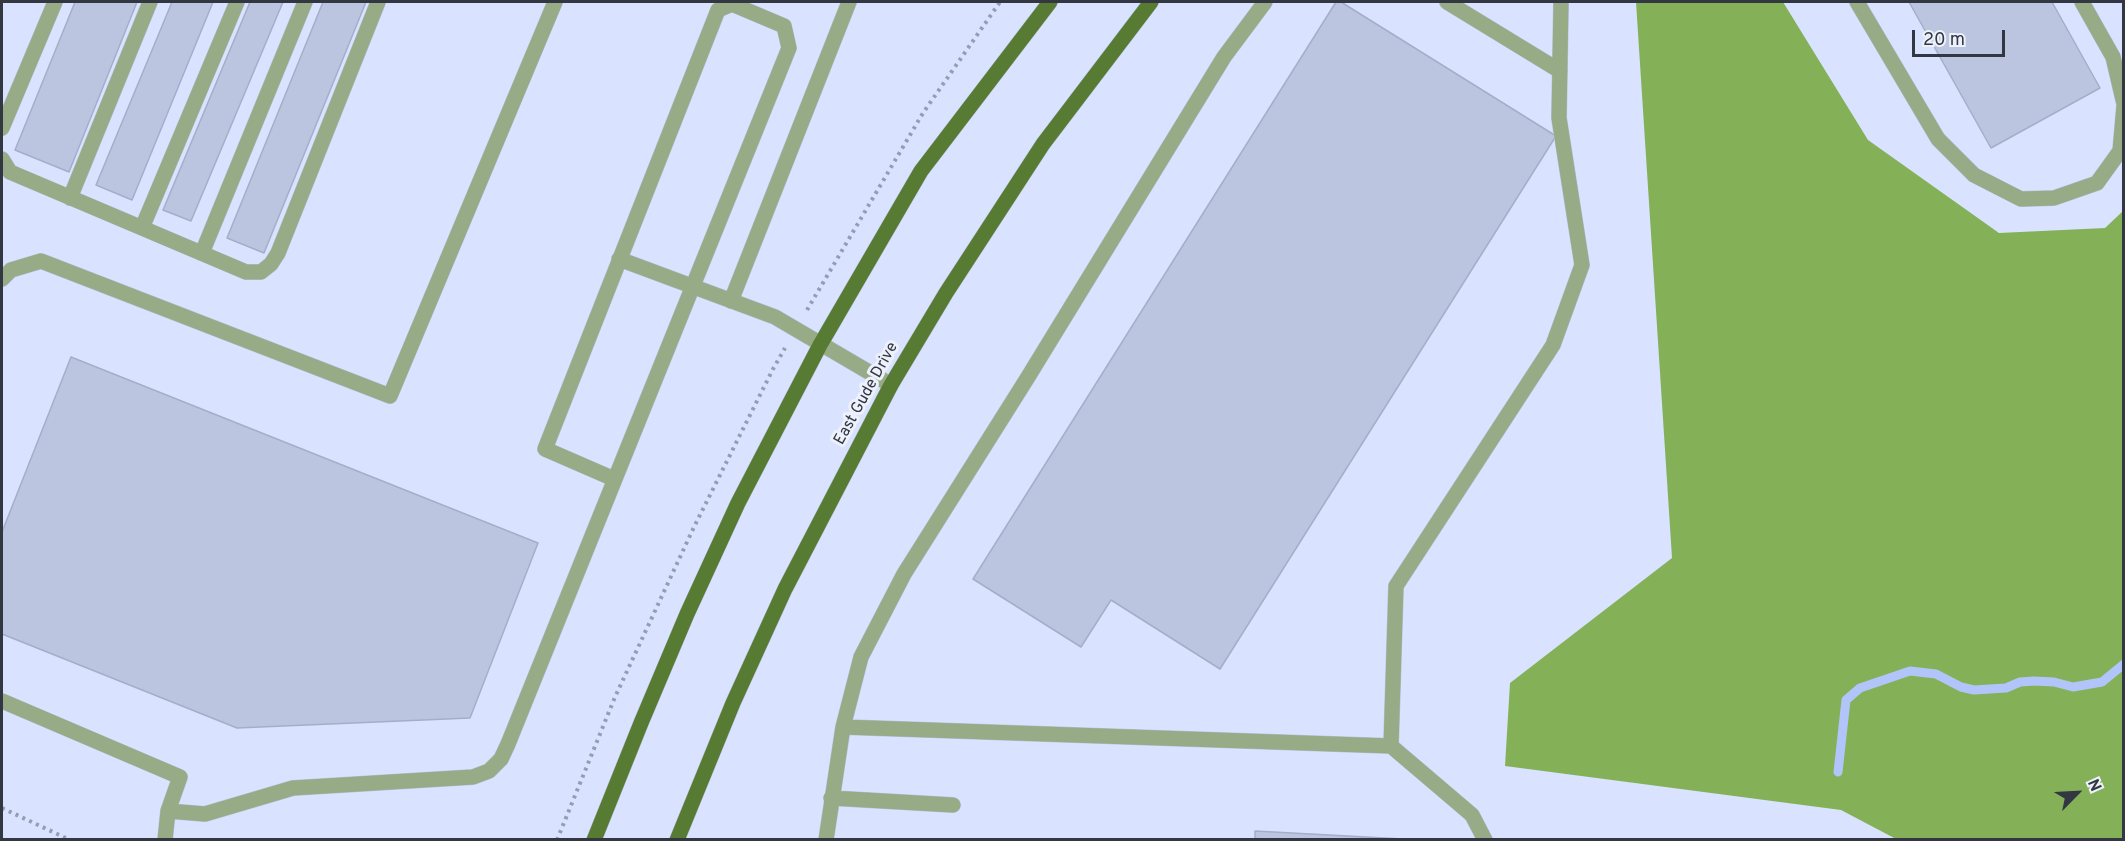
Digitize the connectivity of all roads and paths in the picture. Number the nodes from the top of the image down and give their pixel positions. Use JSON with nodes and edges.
{"nodes":[{"id":1,"x":55,"y":2,"type":"edge"},
{"id":2,"x":150,"y":2,"type":"edge"},
{"id":3,"x":237,"y":2,"type":"edge"},
{"id":4,"x":305,"y":2,"type":"edge"},
{"id":5,"x":378,"y":2,"type":"edge"},
{"id":6,"x":555,"y":2,"type":"edge"},
{"id":7,"x":849,"y":2,"type":"edge"},
{"id":8,"x":1050,"y":2,"type":"edge"},
{"id":9,"x":1151,"y":2,"type":"edge"},
{"id":10,"x":1265,"y":2,"type":"edge"},
{"id":11,"x":1447,"y":2,"type":"edge"},
{"id":12,"x":1561,"y":2,"type":"edge"},
{"id":13,"x":1857,"y":2,"type":"edge"},
{"id":14,"x":2082,"y":2,"type":"edge"},
{"id":15,"x":1560,"y":71,"type":"junction"},
{"id":16,"x":2124,"y":105,"type":"edge"},
{"id":17,"x":2,"y":128,"type":"edge"},
{"id":18,"x":2,"y":159,"type":"edge"},
{"id":19,"x":70,"y":198,"type":"junction"},
{"id":20,"x":142,"y":228,"type":"junction"},
{"id":21,"x":201,"y":253,"type":"junction"},
{"id":22,"x":619,"y":259,"type":"junction"},
{"id":23,"x":2,"y":279,"type":"edge"},
{"id":24,"x":692,"y":286,"type":"junction"},
{"id":25,"x":731,"y":301,"type":"junction"},
{"id":26,"x":820,"y":345,"type":"junction"},
{"id":27,"x":891,"y":385,"type":"junction"},
{"id":28,"x":614,"y":479,"type":"junction"},
{"id":29,"x":2,"y":701,"type":"edge"},
{"id":30,"x":843,"y":727,"type":"junction"},
{"id":31,"x":1391,"y":746,"type":"junction"},
{"id":32,"x":831,"y":798,"type":"junction"},
{"id":33,"x":953,"y":805,"type":"dead end"},
{"id":34,"x":2,"y":808,"type":"edge"},
{"id":35,"x":168,"y":811,"type":"junction"},
{"id":36,"x":70,"y":840,"type":"edge"},
{"id":37,"x":165,"y":840,"type":"edge"},
{"id":38,"x":594,"y":840,"type":"edge"},
{"id":39,"x":677,"y":840,"type":"edge"},
{"id":40,"x":826,"y":840,"type":"edge"},
{"id":41,"x":1485,"y":840,"type":"edge"}],
"edges":[{"from":1,"to":17,"type":"lane"},
{"from":2,"to":19,"type":"lane"},
{"from":3,"to":20,"type":"lane"},
{"from":4,"to":21,"type":"lane"},
{"from":5,"to":21,"type":"lane"},
{"from":6,"to":23,"type":"lane"},
{"from":7,"to":25,"type":"lane"},
{"from":8,"to":26,"type":"main road"},
{"from":9,"to":27,"type":"main road","name":"East Gude Drive"},
{"from":10,"to":30,"type":"lane"},
{"from":11,"to":15,"type":"lane"},
{"from":12,"to":15,"type":"lane"},
{"from":13,"to":16,"type":"lane"},
{"from":14,"to":16,"type":"lane"},
{"from":15,"to":31,"type":"lane"},
{"from":18,"to":19,"type":"lane"},
{"from":19,"to":20,"type":"lane"},
{"from":20,"to":21,"type":"lane"},
{"from":22,"to":24,"type":"lane"},
{"from":22,"to":24,"type":"lane"},
{"from":22,"to":28,"type":"lane"},
{"from":24,"to":25,"type":"lane"},
{"from":24,"to":28,"type":"lane"},
{"from":25,"to":26,"type":"lane"},
{"from":26,"to":27,"type":"lane"},
{"from":26,"to":38,"type":"main road"},
{"from":27,"to":39,"type":"main road","name":"East Gude Drive"},
{"from":28,"to":35,"type":"lane"},
{"from":29,"to":35,"type":"lane"},
{"from":30,"to":31,"type":"lane"},
{"from":30,"to":32,"type":"lane"},
{"from":31,"to":41,"type":"lane"},
{"from":32,"to":33,"type":"lane"},
{"from":32,"to":40,"type":"lane"},
{"from":34,"to":36,"type":"path"},
{"from":35,"to":37,"type":"lane"}]}
